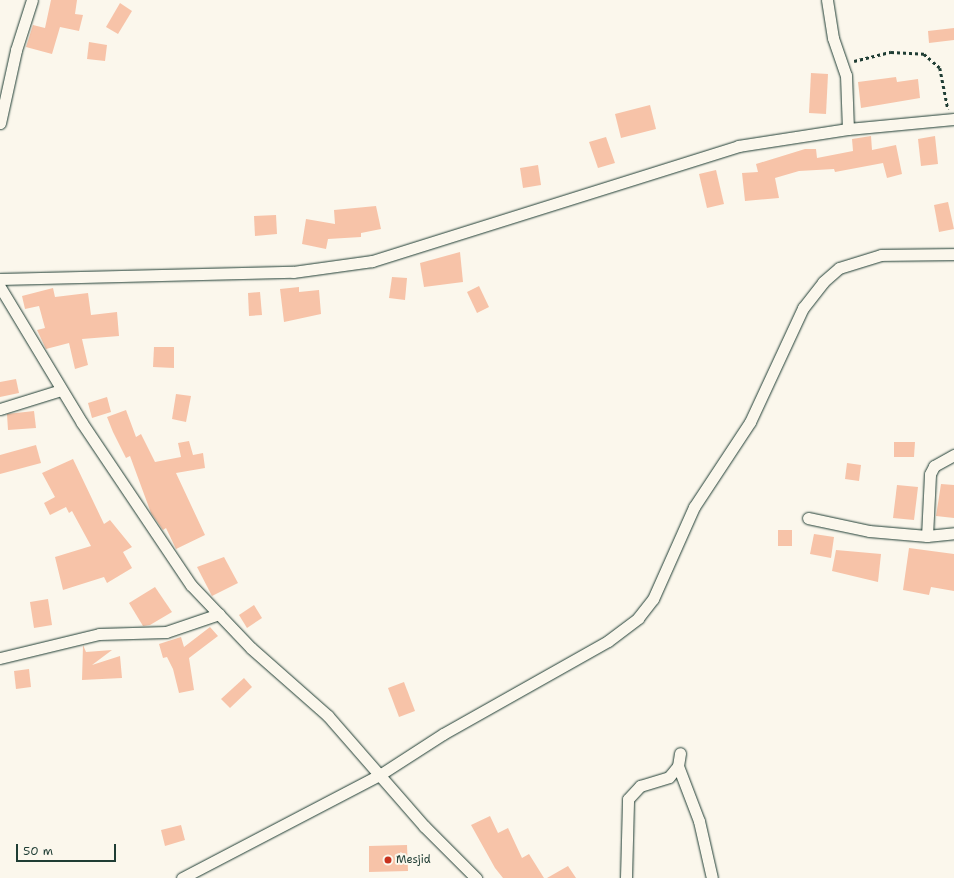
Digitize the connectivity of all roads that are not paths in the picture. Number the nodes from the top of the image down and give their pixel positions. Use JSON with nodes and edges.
{"nodes":[{"id":1,"x":32,"y":0,"type":"edge"},
{"id":2,"x":827,"y":0,"type":"edge"},
{"id":3,"x":952,"y":120,"type":"edge"},
{"id":4,"x":0,"y":123,"type":"edge"},
{"id":5,"x":848,"y":129,"type":"junction"},
{"id":6,"x":954,"y":254,"type":"edge"},
{"id":7,"x":0,"y":279,"type":"edge"},
{"id":8,"x":0,"y":287,"type":"edge"},
{"id":9,"x":61,"y":390,"type":"junction"},
{"id":10,"x":0,"y":409,"type":"edge"},
{"id":11,"x":954,"y":455,"type":"edge"},
{"id":12,"x":808,"y":518,"type":"dead end"},
{"id":13,"x":954,"y":533,"type":"edge"},
{"id":14,"x":927,"y":536,"type":"junction"},
{"id":15,"x":219,"y":614,"type":"junction"},
{"id":16,"x":0,"y":658,"type":"edge"},
{"id":17,"x":680,"y":753,"type":"dead end"},
{"id":18,"x":678,"y":766,"type":"junction"},
{"id":19,"x":381,"y":774,"type":"junction"},
{"id":20,"x":182,"y":878,"type":"edge"},
{"id":21,"x":476,"y":878,"type":"edge"},
{"id":22,"x":626,"y":878,"type":"edge"},
{"id":23,"x":712,"y":878,"type":"edge"}],
"edges":[{"from":1,"to":4,"type":"street"},
{"from":2,"to":5,"type":"street"},
{"from":3,"to":5,"type":"street"},
{"from":5,"to":7,"type":"street"},
{"from":6,"to":19,"type":"street"},
{"from":8,"to":9,"type":"street"},
{"from":9,"to":10,"type":"street"},
{"from":9,"to":15,"type":"street"},
{"from":11,"to":14,"type":"street"},
{"from":12,"to":14,"type":"street"},
{"from":13,"to":14,"type":"street"},
{"from":15,"to":16,"type":"street"},
{"from":15,"to":19,"type":"street"},
{"from":17,"to":18,"type":"street"},
{"from":18,"to":22,"type":"street"},
{"from":18,"to":23,"type":"street"},
{"from":19,"to":20,"type":"street"},
{"from":19,"to":21,"type":"street"}]}
